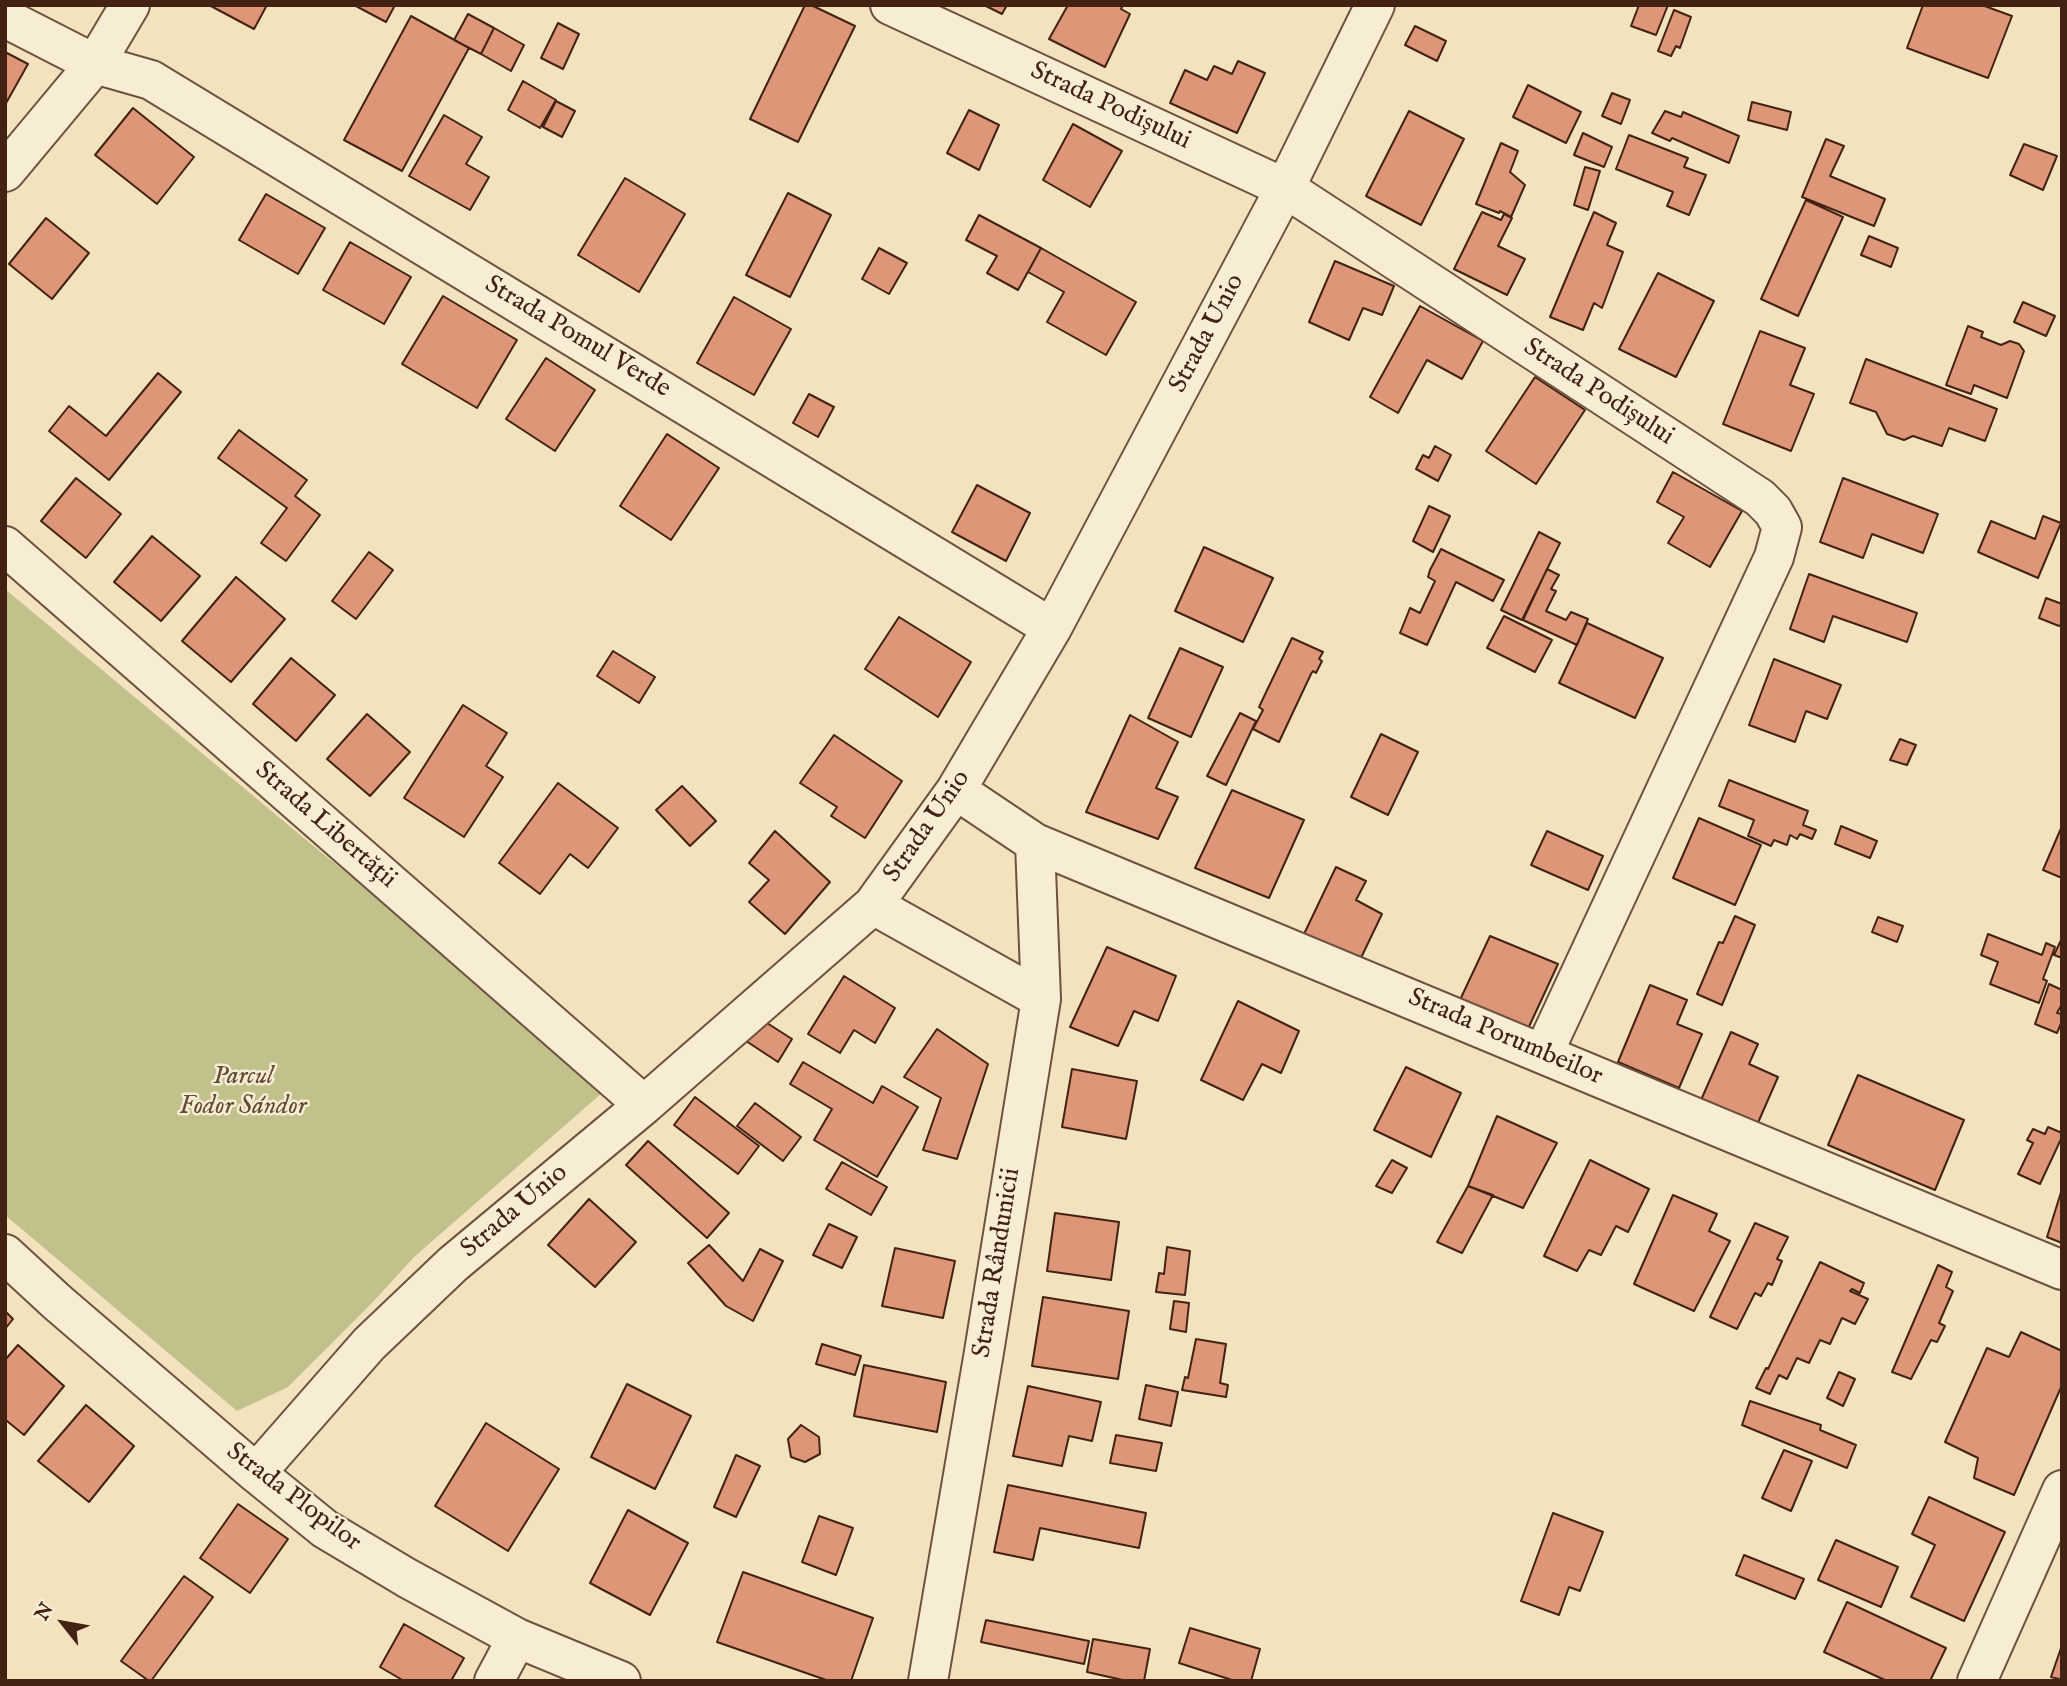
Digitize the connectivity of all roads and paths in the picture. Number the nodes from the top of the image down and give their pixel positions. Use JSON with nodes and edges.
{"nodes":[{"id":1,"x":130,"y":5,"type":"edge"},
{"id":2,"x":890,"y":5,"type":"edge"},
{"id":3,"x":1375,"y":5,"type":"edge"},
{"id":4,"x":5,"y":18,"type":"edge"},
{"id":5,"x":94,"y":64,"type":"junction"},
{"id":6,"x":5,"y":172,"type":"edge"},
{"id":7,"x":1285,"y":188,"type":"junction"},
{"id":8,"x":5,"y":546,"type":"edge"},
{"id":9,"x":1052,"y":628,"type":"junction"},
{"id":10,"x":956,"y":790,"type":"junction"},
{"id":11,"x":1035,"y":843,"type":"junction"},
{"id":12,"x":873,"y":905,"type":"junction"},
{"id":13,"x":1041,"y":999,"type":"junction"},
{"id":14,"x":1544,"y":1054,"type":"junction"},
{"id":15,"x":644,"y":1105,"type":"junction"},
{"id":16,"x":5,"y":1254,"type":"edge"},
{"id":17,"x":2062,"y":1270,"type":"edge"},
{"id":18,"x":256,"y":1473,"type":"junction"},
{"id":19,"x":2062,"y":1490,"type":"edge"},
{"id":20,"x":517,"y":1638,"type":"junction"},
{"id":21,"x":494,"y":1681,"type":"edge"},
{"id":22,"x":621,"y":1681,"type":"edge"},
{"id":23,"x":928,"y":1681,"type":"edge"},
{"id":24,"x":1977,"y":1681,"type":"edge"}],
"edges":[{"from":1,"to":5,"type":"street"},
{"from":2,"to":7,"type":"street","name":"Strada Podișului"},
{"from":3,"to":7,"type":"street","name":"Strada Unio"},
{"from":4,"to":5,"type":"street","name":"Strada Pomul Verde"},
{"from":5,"to":6,"type":"street"},
{"from":5,"to":9,"type":"street","name":"Strada Pomul Verde"},
{"from":7,"to":9,"type":"street","name":"Strada Unio"},
{"from":7,"to":14,"type":"street","name":"Strada Podișului"},
{"from":8,"to":15,"type":"street","name":"Strada Libertății"},
{"from":9,"to":10,"type":"street","name":"Strada Unio"},
{"from":10,"to":11,"type":"street","name":"Strada Porumbeilor"},
{"from":10,"to":12,"type":"street","name":"Strada Unio"},
{"from":11,"to":13,"type":"street","name":"Strada Rândunicii"},
{"from":11,"to":14,"type":"street","name":"Strada Porumbeilor"},
{"from":12,"to":13,"type":"street"},
{"from":12,"to":15,"type":"street","name":"Strada Unio"},
{"from":13,"to":23,"type":"street","name":"Strada Rândunicii"},
{"from":14,"to":17,"type":"street","name":"Strada Porumbeilor"},
{"from":15,"to":18,"type":"street","name":"Strada Unio"},
{"from":16,"to":18,"type":"street","name":"Strada Plopilor"},
{"from":18,"to":20,"type":"street","name":"Strada Plopilor"},
{"from":19,"to":24,"type":"street"},
{"from":20,"to":21,"type":"street"},
{"from":20,"to":22,"type":"street","name":"Strada Plopilor"}]}
